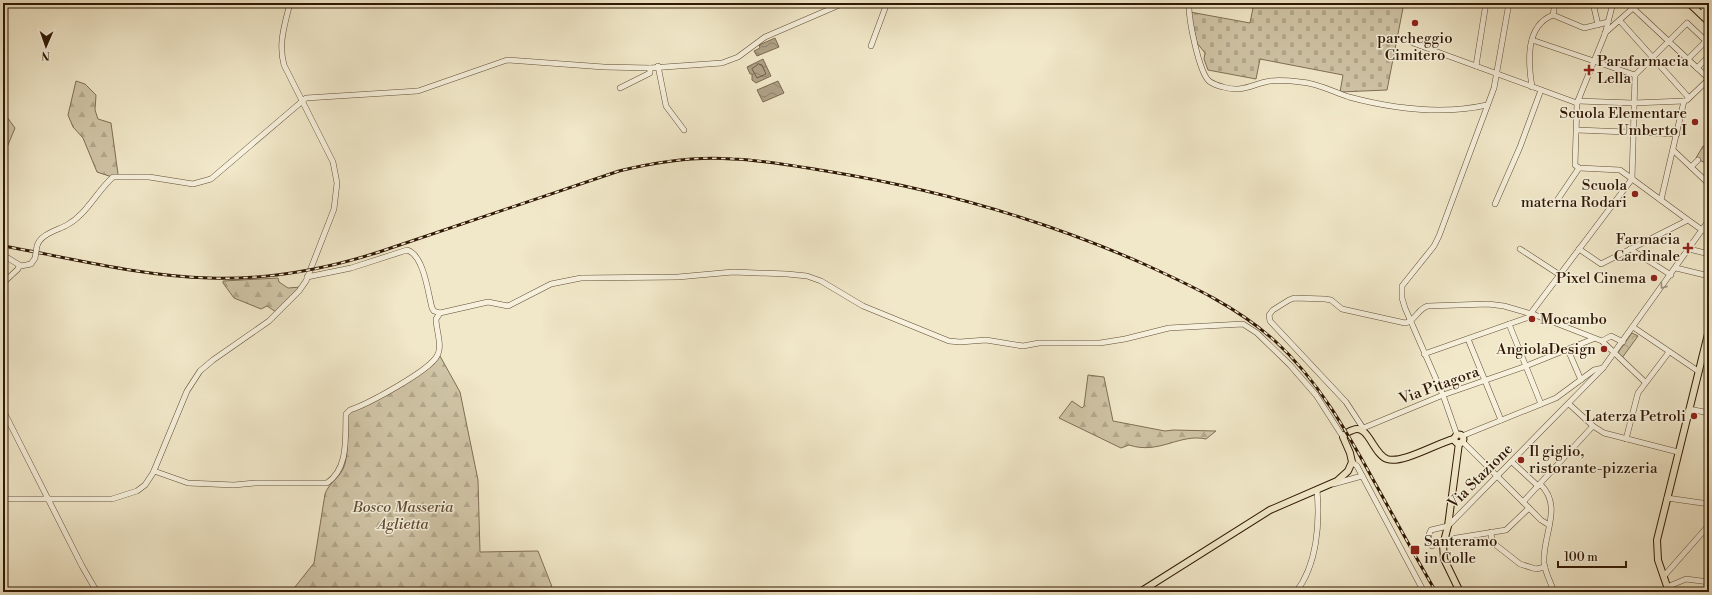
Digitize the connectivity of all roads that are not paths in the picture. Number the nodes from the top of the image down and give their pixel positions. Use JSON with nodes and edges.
{"nodes":[{"id":1,"x":290,"y":3,"type":"edge"},
{"id":2,"x":844,"y":3,"type":"edge"},
{"id":3,"x":887,"y":3,"type":"edge"},
{"id":4,"x":1189,"y":3,"type":"edge"},
{"id":5,"x":1486,"y":3,"type":"edge"},
{"id":6,"x":1509,"y":3,"type":"edge"},
{"id":7,"x":1555,"y":3,"type":"edge"},
{"id":8,"x":1593,"y":3,"type":"edge"},
{"id":9,"x":1613,"y":3,"type":"edge"},
{"id":10,"x":1642,"y":3,"type":"edge"},
{"id":11,"x":1689,"y":3,"type":"edge"},
{"id":12,"x":1709,"y":5,"type":"edge"},
{"id":13,"x":1633,"y":8,"type":"junction"},
{"id":14,"x":1701,"y":14,"type":"junction"},
{"id":15,"x":1553,"y":15,"type":"junction"},
{"id":16,"x":1620,"y":21,"type":"junction"},
{"id":17,"x":1608,"y":22,"type":"junction"},
{"id":18,"x":1709,"y":22,"type":"edge"},
{"id":19,"x":1598,"y":24,"type":"junction"},
{"id":20,"x":1605,"y":34,"type":"junction"},
{"id":21,"x":1532,"y":40,"type":"junction"},
{"id":22,"x":1707,"y":40,"type":"edge"},
{"id":23,"x":1669,"y":42,"type":"junction"},
{"id":24,"x":1413,"y":43,"type":"dead end"},
{"id":25,"x":871,"y":46,"type":"dead end"},
{"id":26,"x":1709,"y":56,"type":"edge"},
{"id":27,"x":1653,"y":57,"type":"junction"},
{"id":28,"x":1688,"y":60,"type":"junction"},
{"id":29,"x":1595,"y":61,"type":"junction"},
{"id":30,"x":658,"y":66,"type":"junction"},
{"id":31,"x":1476,"y":66,"type":"junction"},
{"id":32,"x":650,"y":68,"type":"junction"},
{"id":33,"x":1697,"y":68,"type":"junction"},
{"id":34,"x":1496,"y":73,"type":"junction"},
{"id":35,"x":1635,"y":75,"type":"junction"},
{"id":36,"x":1709,"y":79,"type":"edge"},
{"id":37,"x":1532,"y":86,"type":"junction"},
{"id":38,"x":620,"y":88,"type":"dead end"},
{"id":39,"x":1541,"y":90,"type":"junction"},
{"id":40,"x":1687,"y":99,"type":"junction"},
{"id":41,"x":302,"y":100,"type":"junction"},
{"id":42,"x":1578,"y":102,"type":"junction"},
{"id":43,"x":1634,"y":103,"type":"junction"},
{"id":44,"x":1487,"y":105,"type":"junction"},
{"id":45,"x":684,"y":130,"type":"dead end"},
{"id":46,"x":1576,"y":130,"type":"junction"},
{"id":47,"x":1633,"y":132,"type":"junction"},
{"id":48,"x":1677,"y":134,"type":"junction"},
{"id":49,"x":1673,"y":150,"type":"junction"},
{"id":50,"x":1698,"y":160,"type":"dead end"},
{"id":51,"x":1577,"y":166,"type":"junction"},
{"id":52,"x":1691,"y":167,"type":"junction"},
{"id":53,"x":1632,"y":179,"type":"junction"},
{"id":54,"x":1709,"y":184,"type":"edge"},
{"id":55,"x":1558,"y":199,"type":"dead end"},
{"id":56,"x":1661,"y":200,"type":"junction"},
{"id":57,"x":1495,"y":204,"type":"dead end"},
{"id":58,"x":1688,"y":220,"type":"junction"},
{"id":59,"x":1709,"y":220,"type":"edge"},
{"id":60,"x":1702,"y":230,"type":"junction"},
{"id":61,"x":1709,"y":231,"type":"edge"},
{"id":62,"x":1520,"y":249,"type":"dead end"},
{"id":63,"x":1580,"y":249,"type":"junction"},
{"id":64,"x":1630,"y":249,"type":"junction"},
{"id":65,"x":1689,"y":249,"type":"junction"},
{"id":66,"x":1709,"y":254,"type":"edge"},
{"id":67,"x":3,"y":255,"type":"edge"},
{"id":68,"x":19,"y":266,"type":"junction"},
{"id":69,"x":1676,"y":268,"type":"junction"},
{"id":70,"x":1560,"y":275,"type":"junction"},
{"id":71,"x":1671,"y":275,"type":"junction"},
{"id":72,"x":1709,"y":276,"type":"edge"},
{"id":73,"x":307,"y":277,"type":"junction"},
{"id":74,"x":3,"y":283,"type":"edge"},
{"id":75,"x":440,"y":313,"type":"junction"},
{"id":76,"x":1533,"y":314,"type":"junction"},
{"id":77,"x":1410,"y":321,"type":"junction"},
{"id":78,"x":1509,"y":324,"type":"junction"},
{"id":79,"x":1633,"y":327,"type":"junction"},
{"id":80,"x":1709,"y":330,"type":"edge"},
{"id":81,"x":1468,"y":339,"type":"junction"},
{"id":82,"x":1593,"y":339,"type":"junction"},
{"id":83,"x":1602,"y":341,"type":"junction"},
{"id":84,"x":1623,"y":342,"type":"junction"},
{"id":85,"x":1568,"y":350,"type":"junction"},
{"id":86,"x":1669,"y":352,"type":"junction"},
{"id":87,"x":1424,"y":354,"type":"junction"},
{"id":88,"x":1614,"y":354,"type":"junction"},
{"id":89,"x":1526,"y":366,"type":"junction"},
{"id":90,"x":1603,"y":368,"type":"junction"},
{"id":91,"x":1698,"y":371,"type":"junction"},
{"id":92,"x":1581,"y":380,"type":"junction"},
{"id":93,"x":1485,"y":381,"type":"junction"},
{"id":94,"x":1645,"y":382,"type":"junction"},
{"id":95,"x":1443,"y":394,"type":"junction"},
{"id":96,"x":1541,"y":404,"type":"junction"},
{"id":97,"x":1569,"y":404,"type":"junction"},
{"id":98,"x":1689,"y":409,"type":"junction"},
{"id":99,"x":3,"y":410,"type":"edge"},
{"id":100,"x":1709,"y":413,"type":"edge"},
{"id":101,"x":1501,"y":420,"type":"junction"},
{"id":102,"x":1593,"y":426,"type":"junction"},
{"id":103,"x":1362,"y":428,"type":"junction"},
{"id":104,"x":1343,"y":437,"type":"junction"},
{"id":105,"x":1459,"y":439,"type":"junction"},
{"id":106,"x":1626,"y":439,"type":"junction"},
{"id":107,"x":1678,"y":452,"type":"junction"},
{"id":108,"x":1352,"y":462,"type":"junction"},
{"id":109,"x":1512,"y":462,"type":"junction"},
{"id":110,"x":154,"y":471,"type":"junction"},
{"id":111,"x":1362,"y":476,"type":"junction"},
{"id":112,"x":1498,"y":477,"type":"junction"},
{"id":113,"x":1333,"y":484,"type":"junction"},
{"id":114,"x":1539,"y":485,"type":"junction"},
{"id":115,"x":1317,"y":490,"type":"junction"},
{"id":116,"x":48,"y":498,"type":"junction"},
{"id":117,"x":1667,"y":498,"type":"junction"},
{"id":118,"x":3,"y":499,"type":"edge"},
{"id":119,"x":1523,"y":502,"type":"junction"},
{"id":120,"x":1709,"y":504,"type":"edge"},
{"id":121,"x":1529,"y":508,"type":"junction"},
{"id":122,"x":1549,"y":525,"type":"junction"},
{"id":123,"x":1709,"y":525,"type":"edge"},
{"id":124,"x":1448,"y":526,"type":"junction"},
{"id":125,"x":1491,"y":532,"type":"junction"},
{"id":126,"x":1444,"y":540,"type":"junction"},
{"id":127,"x":1432,"y":546,"type":"dead end"},
{"id":128,"x":1545,"y":565,"type":"junction"},
{"id":129,"x":1664,"y":576,"type":"junction"},
{"id":130,"x":1709,"y":582,"type":"edge"},
{"id":131,"x":1668,"y":590,"type":"edge"},
{"id":132,"x":97,"y":592,"type":"edge"},
{"id":133,"x":1140,"y":592,"type":"edge"},
{"id":134,"x":1296,"y":592,"type":"edge"},
{"id":135,"x":1424,"y":592,"type":"edge"},
{"id":136,"x":1460,"y":592,"type":"edge"},
{"id":137,"x":1554,"y":592,"type":"edge"}],
"edges":[{"from":1,"to":41,"type":"street"},
{"from":2,"to":30,"type":"street"},
{"from":3,"to":25,"type":"street"},
{"from":4,"to":44,"type":"street"},
{"from":5,"to":31,"type":"street"},
{"from":6,"to":34,"type":"street"},
{"from":7,"to":15,"type":"street"},
{"from":8,"to":19,"type":"street"},
{"from":9,"to":17,"type":"street"},
{"from":10,"to":13,"type":"street"},
{"from":11,"to":14,"type":"main road"},
{"from":12,"to":14,"type":"street"},
{"from":13,"to":16,"type":"street"},
{"from":13,"to":23,"type":"street"},
{"from":14,"to":18,"type":"main road"},
{"from":15,"to":19,"type":"street"},
{"from":15,"to":21,"type":"street"},
{"from":16,"to":20,"type":"street"},
{"from":16,"to":27,"type":"street"},
{"from":17,"to":19,"type":"street"},
{"from":17,"to":20,"type":"street"},
{"from":20,"to":29,"type":"street"},
{"from":21,"to":29,"type":"street"},
{"from":21,"to":37,"type":"street"},
{"from":22,"to":23,"type":"street"},
{"from":22,"to":28,"type":"street"},
{"from":23,"to":27,"type":"street"},
{"from":23,"to":28,"type":"street"},
{"from":24,"to":31,"type":"street"},
{"from":26,"to":33,"type":"street"},
{"from":27,"to":35,"type":"street"},
{"from":27,"to":40,"type":"street"},
{"from":28,"to":33,"type":"street"},
{"from":29,"to":35,"type":"street"},
{"from":29,"to":42,"type":"street"},
{"from":30,"to":32,"type":"street"},
{"from":30,"to":45,"type":"street"},
{"from":31,"to":34,"type":"street"},
{"from":32,"to":38,"type":"street"},
{"from":32,"to":41,"type":"street"},
{"from":33,"to":36,"type":"street"},
{"from":34,"to":37,"type":"street"},
{"from":34,"to":44,"type":"street"},
{"from":35,"to":43,"type":"street"},
{"from":36,"to":40,"type":"street"},
{"from":37,"to":39,"type":"street"},
{"from":39,"to":42,"type":"street"},
{"from":39,"to":57,"type":"street"},
{"from":40,"to":43,"type":"street"},
{"from":40,"to":48,"type":"street"},
{"from":41,"to":68,"type":"street","bridge":true},
{"from":41,"to":73,"type":"street"},
{"from":42,"to":43,"type":"street"},
{"from":42,"to":46,"type":"street"},
{"from":43,"to":47,"type":"street"},
{"from":44,"to":77,"type":"street"},
{"from":46,"to":47,"type":"street"},
{"from":46,"to":51,"type":"street"},
{"from":47,"to":48,"type":"street"},
{"from":47,"to":53,"type":"street"},
{"from":48,"to":49,"type":"street"},
{"from":49,"to":52,"type":"street"},
{"from":49,"to":56,"type":"street"},
{"from":50,"to":52,"type":"street"},
{"from":51,"to":53,"type":"street"},
{"from":51,"to":55,"type":"street"},
{"from":52,"to":54,"type":"street"},
{"from":53,"to":56,"type":"street"},
{"from":53,"to":63,"type":"street"},
{"from":56,"to":58,"type":"street"},
{"from":58,"to":60,"type":"street"},
{"from":58,"to":64,"type":"street"},
{"from":59,"to":60,"type":"street","name":"Via Stazione"},
{"from":60,"to":61,"type":"street"},
{"from":60,"to":65,"type":"street","name":"Via Stazione"},
{"from":62,"to":70,"type":"street"},
{"from":63,"to":64,"type":"street"},
{"from":63,"to":70,"type":"street"},
{"from":64,"to":71,"type":"street"},
{"from":65,"to":66,"type":"street"},
{"from":65,"to":69,"type":"street","name":"Via Stazione"},
{"from":67,"to":68,"type":"street"},
{"from":68,"to":74,"type":"street"},
{"from":69,"to":71,"type":"street","name":"Via Stazione"},
{"from":69,"to":72,"type":"street"},
{"from":70,"to":76,"type":"street"},
{"from":71,"to":79,"type":"street","name":"Via Stazione","one_way":true},
{"from":73,"to":75,"type":"street"},
{"from":73,"to":110,"type":"street"},
{"from":75,"to":104,"type":"street"},
{"from":75,"to":110,"type":"street"},
{"from":76,"to":77,"type":"street"},
{"from":76,"to":78,"type":"street"},
{"from":76,"to":82,"type":"street"},
{"from":77,"to":87,"type":"street"},
{"from":77,"to":103,"type":"street"},
{"from":78,"to":81,"type":"street"},
{"from":78,"to":89,"type":"street"},
{"from":79,"to":84,"type":"street","name":"Via Stazione"},
{"from":79,"to":86,"type":"street"},
{"from":80,"to":91,"type":"main road"},
{"from":81,"to":87,"type":"street"},
{"from":81,"to":93,"type":"street"},
{"from":82,"to":83,"type":"street"},
{"from":82,"to":85,"type":"street","name":"Via Pitagora"},
{"from":83,"to":84,"type":"street"},
{"from":83,"to":88,"type":"street"},
{"from":84,"to":88,"type":"street","name":"Via Stazione"},
{"from":85,"to":89,"type":"street","name":"Via Pitagora"},
{"from":85,"to":92,"type":"street"},
{"from":86,"to":91,"type":"street"},
{"from":86,"to":94,"type":"street"},
{"from":87,"to":95,"type":"street"},
{"from":88,"to":90,"type":"street","name":"Via Stazione"},
{"from":88,"to":94,"type":"street"},
{"from":89,"to":93,"type":"street","name":"Via Pitagora"},
{"from":89,"to":96,"type":"street"},
{"from":90,"to":92,"type":"street"},
{"from":90,"to":97,"type":"street","name":"Via Stazione"},
{"from":91,"to":98,"type":"main road"},
{"from":92,"to":96,"type":"street"},
{"from":93,"to":95,"type":"street","name":"Via Pitagora"},
{"from":93,"to":101,"type":"street"},
{"from":94,"to":106,"type":"street"},
{"from":95,"to":103,"type":"street","name":"Via Pitagora"},
{"from":95,"to":105,"type":"street"},
{"from":96,"to":101,"type":"street"},
{"from":97,"to":102,"type":"street"},
{"from":97,"to":109,"type":"street","name":"Via Stazione"},
{"from":98,"to":100,"type":"street"},
{"from":98,"to":107,"type":"main road"},
{"from":99,"to":116,"type":"street"},
{"from":101,"to":105,"type":"street"},
{"from":102,"to":106,"type":"street"},
{"from":102,"to":114,"type":"street"},
{"from":103,"to":104,"type":"main road"},
{"from":103,"to":105,"type":"main road"},
{"from":104,"to":108,"type":"main road"},
{"from":105,"to":112,"type":"street"},
{"from":105,"to":124,"type":"main road"},
{"from":106,"to":107,"type":"street"},
{"from":107,"to":117,"type":"main road"},
{"from":108,"to":111,"type":"street"},
{"from":108,"to":113,"type":"main road"},
{"from":109,"to":112,"type":"street","name":"Via Stazione"},
{"from":109,"to":114,"type":"street"},
{"from":110,"to":116,"type":"street"},
{"from":111,"to":113,"type":"street"},
{"from":111,"to":135,"type":"street"},
{"from":112,"to":119,"type":"street"},
{"from":112,"to":124,"type":"street","name":"Via Stazione"},
{"from":113,"to":115,"type":"main road"},
{"from":114,"to":119,"type":"street"},
{"from":114,"to":122,"type":"street"},
{"from":115,"to":133,"type":"main road"},
{"from":115,"to":134,"type":"street"},
{"from":116,"to":118,"type":"street"},
{"from":116,"to":132,"type":"street"},
{"from":117,"to":120,"type":"street"},
{"from":117,"to":129,"type":"main road"},
{"from":119,"to":121,"type":"street"},
{"from":121,"to":122,"type":"street"},
{"from":121,"to":125,"type":"street"},
{"from":122,"to":128,"type":"street"},
{"from":123,"to":129,"type":"street"},
{"from":124,"to":126,"type":"main road"},
{"from":124,"to":127,"type":"street"},
{"from":125,"to":126,"type":"street"},
{"from":125,"to":128,"type":"street"},
{"from":126,"to":136,"type":"main road"},
{"from":128,"to":137,"type":"street"},
{"from":129,"to":131,"type":"main road"},
{"from":130,"to":131,"type":"street"}]}
